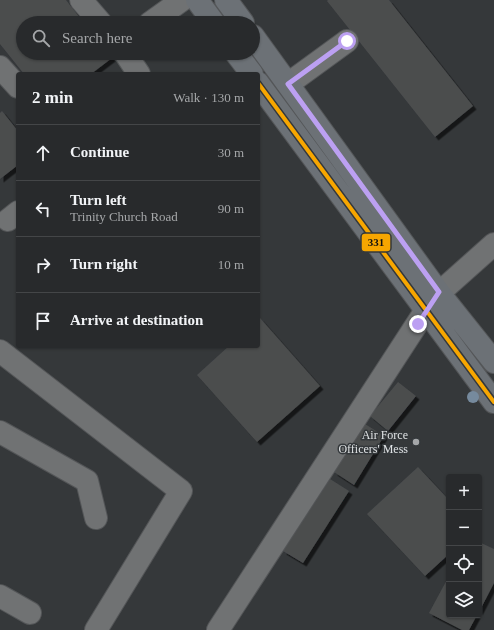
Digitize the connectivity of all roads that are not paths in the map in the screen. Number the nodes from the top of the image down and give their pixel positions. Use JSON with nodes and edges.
{"nodes":[{"id":1,"x":81,"y":0,"type":"edge"},
{"id":2,"x":182,"y":0,"type":"edge"},
{"id":3,"x":197,"y":0,"type":"edge"},
{"id":4,"x":226,"y":0,"type":"edge"},
{"id":5,"x":95,"y":16,"type":"edge"},
{"id":6,"x":160,"y":16,"type":"edge"},
{"id":7,"x":209,"y":16,"type":"edge"},
{"id":8,"x":238,"y":16,"type":"edge"},
{"id":9,"x":347,"y":41,"type":"dead end"},
{"id":10,"x":260,"y":46,"type":"edge"},
{"id":11,"x":130,"y":60,"type":"edge"},
{"id":12,"x":241,"y":60,"type":"edge"},
{"id":13,"x":138,"y":72,"type":"edge"},
{"id":14,"x":250,"y":72,"type":"edge"},
{"id":15,"x":288,"y":84,"type":"junction"},
{"id":16,"x":260,"y":85,"type":"edge"},
{"id":17,"x":494,"y":244,"type":"edge"},
{"id":18,"x":439,"y":292,"type":"junction"},
{"id":19,"x":426,"y":310,"type":"junction"},
{"id":20,"x":0,"y":351,"type":"edge"},
{"id":21,"x":494,"y":362,"type":"edge"},
{"id":22,"x":494,"y":402,"type":"edge"},
{"id":23,"x":0,"y":432,"type":"edge"},
{"id":24,"x":96,"y":518,"type":"dead end"},
{"id":25,"x":0,"y":596,"type":"edge"},
{"id":26,"x":30,"y":613,"type":"dead end"},
{"id":27,"x":96,"y":630,"type":"edge"},
{"id":28,"x":218,"y":630,"type":"edge"}],
"edges":[{"from":1,"to":5,"type":"lane"},
{"from":2,"to":6,"type":"lane"},
{"from":3,"to":7,"type":"main road"},
{"from":4,"to":8,"type":"main road"},
{"from":9,"to":15,"type":"lane"},
{"from":10,"to":15,"type":"main road"},
{"from":11,"to":13,"type":"lane"},
{"from":12,"to":14,"type":"main road"},
{"from":15,"to":18,"type":"main road"},
{"from":16,"to":19,"type":"main road"},
{"from":17,"to":18,"type":"lane"},
{"from":18,"to":19,"type":"lane"},
{"from":18,"to":21,"type":"main road"},
{"from":19,"to":22,"type":"main road"},
{"from":19,"to":28,"type":"lane"},
{"from":20,"to":27,"type":"lane"},
{"from":23,"to":24,"type":"lane"},
{"from":25,"to":26,"type":"lane"}]}
